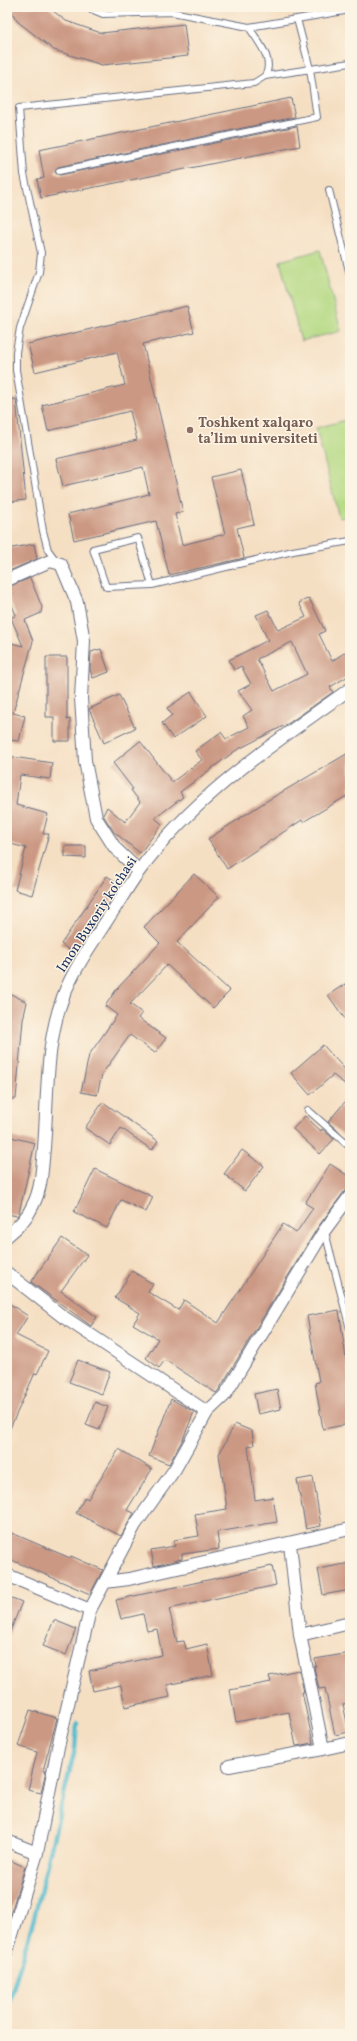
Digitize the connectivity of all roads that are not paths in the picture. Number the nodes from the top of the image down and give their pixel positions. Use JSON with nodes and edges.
{"nodes":[{"id":1,"x":86,"y":7,"type":"edge"},
{"id":2,"x":172,"y":10,"type":"edge"},
{"id":3,"x":350,"y":10,"type":"edge"},
{"id":4,"x":297,"y":19,"type":"junction"},
{"id":5,"x":249,"y":27,"type":"junction"},
{"id":6,"x":350,"y":63,"type":"edge"},
{"id":7,"x":310,"y":69,"type":"junction"},
{"id":8,"x":265,"y":76,"type":"junction"},
{"id":9,"x":59,"y":171,"type":"dead end"},
{"id":10,"x":329,"y":190,"type":"dead end"},
{"id":11,"x":350,"y":275,"type":"edge"},
{"id":12,"x":350,"y":542,"type":"edge"},
{"id":13,"x":58,"y":564,"type":"junction"},
{"id":14,"x":7,"y":580,"type":"edge"},
{"id":15,"x":152,"y":586,"type":"junction"},
{"id":16,"x":350,"y":689,"type":"edge"},
{"id":17,"x":139,"y":871,"type":"junction"},
{"id":18,"x":308,"y":1110,"type":"dead end"},
{"id":19,"x":350,"y":1147,"type":"edge"},
{"id":20,"x":350,"y":1196,"type":"edge"},
{"id":21,"x":324,"y":1231,"type":"junction"},
{"id":22,"x":7,"y":1236,"type":"edge"},
{"id":23,"x":7,"y":1273,"type":"edge"},
{"id":24,"x":350,"y":1329,"type":"edge"},
{"id":25,"x":207,"y":1412,"type":"junction"},
{"id":26,"x":350,"y":1529,"type":"edge"},
{"id":27,"x":290,"y":1544,"type":"junction"},
{"id":28,"x":7,"y":1576,"type":"edge"},
{"id":29,"x":105,"y":1582,"type":"junction"},
{"id":30,"x":90,"y":1610,"type":"junction"},
{"id":31,"x":350,"y":1622,"type":"edge"},
{"id":32,"x":300,"y":1635,"type":"junction"},
{"id":33,"x":350,"y":1743,"type":"edge"},
{"id":34,"x":318,"y":1750,"type":"junction"},
{"id":35,"x":229,"y":1766,"type":"dead end"},
{"id":36,"x":7,"y":1841,"type":"edge"},
{"id":37,"x":36,"y":1853,"type":"junction"},
{"id":38,"x":7,"y":1951,"type":"edge"}],
"edges":[{"from":1,"to":2,"type":"lane"},
{"from":2,"to":5,"type":"lane"},
{"from":3,"to":4,"type":"lane"},
{"from":4,"to":5,"type":"lane"},
{"from":4,"to":7,"type":"lane"},
{"from":5,"to":8,"type":"lane"},
{"from":6,"to":7,"type":"lane"},
{"from":7,"to":8,"type":"lane"},
{"from":7,"to":9,"type":"lane"},
{"from":8,"to":13,"type":"lane"},
{"from":10,"to":11,"type":"lane"},
{"from":12,"to":15,"type":"lane"},
{"from":13,"to":14,"type":"street"},
{"from":13,"to":17,"type":"street"},
{"from":15,"to":15,"type":"lane"},
{"from":16,"to":17,"type":"street","name":"Imon Buxoriy ko'chasi"},
{"from":17,"to":22,"type":"street","name":"Imon Buxoriy ko'chasi"},
{"from":18,"to":19,"type":"lane"},
{"from":20,"to":21,"type":"street"},
{"from":21,"to":24,"type":"lane"},
{"from":21,"to":25,"type":"street"},
{"from":23,"to":25,"type":"street"},
{"from":25,"to":29,"type":"street"},
{"from":26,"to":27,"type":"street"},
{"from":27,"to":29,"type":"street"},
{"from":27,"to":32,"type":"street"},
{"from":28,"to":30,"type":"street"},
{"from":29,"to":30,"type":"street"},
{"from":30,"to":37,"type":"street"},
{"from":31,"to":32,"type":"street"},
{"from":32,"to":34,"type":"street"},
{"from":33,"to":34,"type":"street"},
{"from":34,"to":35,"type":"street"},
{"from":36,"to":37,"type":"street"},
{"from":37,"to":38,"type":"street"}]}
